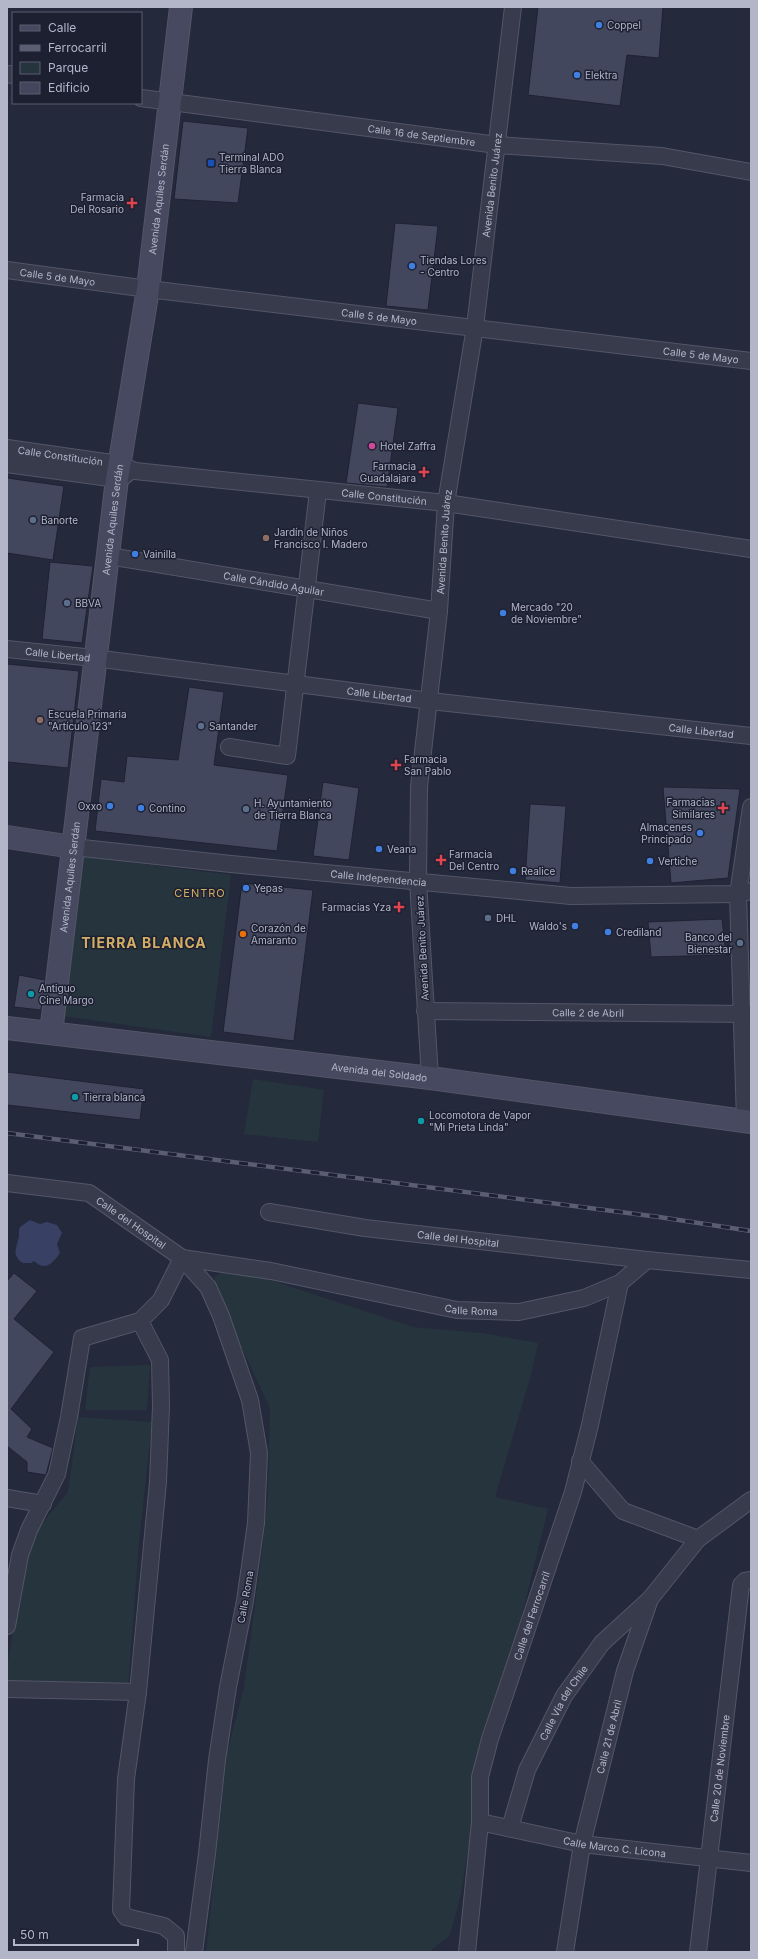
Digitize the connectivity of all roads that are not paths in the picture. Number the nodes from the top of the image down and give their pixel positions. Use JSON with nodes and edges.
{"nodes":[{"id":1,"x":180,"y":7,"type":"edge"},
{"id":2,"x":513,"y":7,"type":"edge"},
{"id":3,"x":142,"y":98,"type":"edge"},
{"id":4,"x":171,"y":103,"type":"junction"},
{"id":5,"x":497,"y":145,"type":"junction"},
{"id":6,"x":751,"y":172,"type":"edge"},
{"id":7,"x":7,"y":270,"type":"edge"},
{"id":8,"x":148,"y":289,"type":"junction"},
{"id":9,"x":475,"y":327,"type":"junction"},
{"id":10,"x":751,"y":360,"type":"edge"},
{"id":11,"x":7,"y":448,"type":"edge"},
{"id":12,"x":7,"y":464,"type":"edge"},
{"id":13,"x":124,"y":471,"type":"junction"},
{"id":14,"x":318,"y":491,"type":"junction"},
{"id":15,"x":446,"y":503,"type":"junction"},
{"id":16,"x":751,"y":549,"type":"edge"},
{"id":17,"x":108,"y":556,"type":"junction"},
{"id":18,"x":308,"y":589,"type":"junction"},
{"id":19,"x":439,"y":611,"type":"junction"},
{"id":20,"x":7,"y":649,"type":"edge"},
{"id":21,"x":94,"y":658,"type":"junction"},
{"id":22,"x":297,"y":684,"type":"junction"},
{"id":23,"x":430,"y":701,"type":"junction"},
{"id":24,"x":751,"y":736,"type":"edge"},
{"id":25,"x":229,"y":748,"type":"dead end"},
{"id":26,"x":751,"y":807,"type":"edge"},
{"id":27,"x":7,"y":837,"type":"edge"},
{"id":28,"x":73,"y":847,"type":"junction"},
{"id":29,"x":418,"y":881,"type":"junction"},
{"id":30,"x":744,"y":892,"type":"edge"},
{"id":31,"x":425,"y":1011,"type":"junction"},
{"id":32,"x":747,"y":1014,"type":"edge"},
{"id":33,"x":7,"y":1028,"type":"edge"},
{"id":34,"x":51,"y":1033,"type":"junction"},
{"id":35,"x":430,"y":1078,"type":"junction"},
{"id":36,"x":748,"y":1121,"type":"edge"},
{"id":37,"x":7,"y":1183,"type":"edge"},
{"id":38,"x":269,"y":1212,"type":"dead end"},
{"id":39,"x":182,"y":1258,"type":"junction"},
{"id":40,"x":647,"y":1260,"type":"junction"},
{"id":41,"x":751,"y":1270,"type":"edge"},
{"id":42,"x":620,"y":1283,"type":"junction"},
{"id":43,"x":140,"y":1321,"type":"junction"},
{"id":44,"x":580,"y":1461,"type":"junction"},
{"id":45,"x":7,"y":1498,"type":"edge"},
{"id":46,"x":751,"y":1500,"type":"edge"},
{"id":47,"x":44,"y":1504,"type":"junction"},
{"id":48,"x":698,"y":1539,"type":"junction"},
{"id":49,"x":746,"y":1583,"type":"edge"},
{"id":50,"x":650,"y":1599,"type":"junction"},
{"id":51,"x":7,"y":1626,"type":"edge"},
{"id":52,"x":7,"y":1689,"type":"edge"},
{"id":53,"x":138,"y":1692,"type":"junction"},
{"id":54,"x":480,"y":1822,"type":"junction"},
{"id":55,"x":510,"y":1828,"type":"junction"},
{"id":56,"x":582,"y":1844,"type":"junction"},
{"id":57,"x":708,"y":1858,"type":"junction"},
{"id":58,"x":751,"y":1863,"type":"edge"},
{"id":59,"x":464,"y":1950,"type":"edge"},
{"id":60,"x":176,"y":1952,"type":"edge"},
{"id":61,"x":194,"y":1952,"type":"edge"},
{"id":62,"x":565,"y":1952,"type":"edge"},
{"id":63,"x":698,"y":1952,"type":"edge"}],
"edges":[{"from":1,"to":4,"type":"street","name":"Avenida Aquiles Serdán"},
{"from":2,"to":5,"type":"street","name":"Avenida Benito Juárez"},
{"from":3,"to":4,"type":"street","name":"Calle 16 de Septiembre"},
{"from":4,"to":5,"type":"street","name":"Calle 16 de Septiembre"},
{"from":4,"to":8,"type":"street","name":"Avenida Aquiles Serdán"},
{"from":5,"to":6,"type":"street","name":"Calle 16 de Septiembre"},
{"from":5,"to":9,"type":"street","name":"Avenida Benito Juárez"},
{"from":7,"to":8,"type":"street","name":"Calle 5 de Mayo"},
{"from":8,"to":9,"type":"street","name":"Calle 5 de Mayo"},
{"from":8,"to":13,"type":"street","name":"Avenida Aquiles Serdán"},
{"from":9,"to":10,"type":"street","name":"Calle 5 de Mayo"},
{"from":9,"to":15,"type":"street","name":"Avenida Benito Juárez"},
{"from":11,"to":13,"type":"street","name":"Calle Constitución"},
{"from":12,"to":13,"type":"street","name":"Calle Constitución"},
{"from":13,"to":14,"type":"street","name":"Calle Constitución"},
{"from":13,"to":17,"type":"street","name":"Avenida Aquiles Serdán"},
{"from":14,"to":15,"type":"street","name":"Calle Constitución"},
{"from":14,"to":18,"type":"street"},
{"from":15,"to":16,"type":"street","name":"Calle Constitución"},
{"from":15,"to":19,"type":"street","name":"Avenida Benito Juárez"},
{"from":17,"to":18,"type":"street","name":"Calle Cándido Aguilar"},
{"from":17,"to":21,"type":"street","name":"Avenida Aquiles Serdán"},
{"from":18,"to":19,"type":"street","name":"Calle Cándido Aguilar"},
{"from":18,"to":22,"type":"street"},
{"from":19,"to":23,"type":"street","name":"Avenida Benito Juárez"},
{"from":20,"to":21,"type":"street","name":"Calle Libertad"},
{"from":21,"to":22,"type":"street","name":"Calle Libertad"},
{"from":21,"to":28,"type":"street","name":"Avenida Aquiles Serdán"},
{"from":22,"to":23,"type":"street","name":"Calle Libertad"},
{"from":22,"to":25,"type":"street"},
{"from":23,"to":24,"type":"street","name":"Calle Libertad"},
{"from":23,"to":29,"type":"street","name":"Avenida Benito Juárez"},
{"from":26,"to":30,"type":"street"},
{"from":27,"to":28,"type":"street","name":"Calle Independencia"},
{"from":28,"to":29,"type":"street","name":"Calle Independencia"},
{"from":28,"to":34,"type":"street","name":"Avenida Aquiles Serdán"},
{"from":29,"to":30,"type":"street","name":"Calle Independencia"},
{"from":29,"to":31,"type":"street","name":"Avenida Benito Juárez"},
{"from":30,"to":32,"type":"street"},
{"from":31,"to":32,"type":"street","name":"Calle 2 de Abril"},
{"from":31,"to":35,"type":"street","name":"Avenida Benito Juárez"},
{"from":32,"to":36,"type":"street"},
{"from":33,"to":34,"type":"street","name":"Avenida del Soldado"},
{"from":34,"to":35,"type":"street","name":"Avenida del Soldado"},
{"from":35,"to":36,"type":"street","name":"Avenida del Soldado"},
{"from":37,"to":39,"type":"street","name":"Calle del Hospital"},
{"from":38,"to":40,"type":"street","name":"Calle del Hospital"},
{"from":39,"to":42,"type":"street","name":"Calle Roma"},
{"from":39,"to":43,"type":"street"},
{"from":39,"to":61,"type":"street","name":"Calle Roma"},
{"from":40,"to":41,"type":"street"},
{"from":40,"to":42,"type":"street","name":"Calle Roma"},
{"from":42,"to":44,"type":"street","name":"Calle del Ferrocarril"},
{"from":43,"to":47,"type":"street"},
{"from":43,"to":53,"type":"street"},
{"from":44,"to":48,"type":"street"},
{"from":44,"to":54,"type":"street","name":"Calle del Ferrocarril"},
{"from":45,"to":47,"type":"street"},
{"from":46,"to":48,"type":"street","name":"Calle 21 de Abril"},
{"from":47,"to":51,"type":"street"},
{"from":48,"to":50,"type":"street","name":"Calle 21 de Abril"},
{"from":49,"to":57,"type":"street","name":"Calle 20 de Noviembre"},
{"from":50,"to":55,"type":"street","name":"Calle Vía del Chile"},
{"from":50,"to":56,"type":"street","name":"Calle 21 de Abril"},
{"from":52,"to":53,"type":"street"},
{"from":53,"to":60,"type":"street"},
{"from":54,"to":55,"type":"street","name":"Calle Marco C. Licona"},
{"from":54,"to":59,"type":"street","name":"Calle del Ferrocarril"},
{"from":55,"to":56,"type":"street","name":"Calle Marco C. Licona"},
{"from":56,"to":57,"type":"street","name":"Calle Marco C. Licona"},
{"from":56,"to":62,"type":"street","name":"Calle 21 de Abril"},
{"from":57,"to":58,"type":"street","name":"Calle Marco C. Licona"},
{"from":57,"to":63,"type":"street","name":"Calle 20 de Noviembre"}]}
